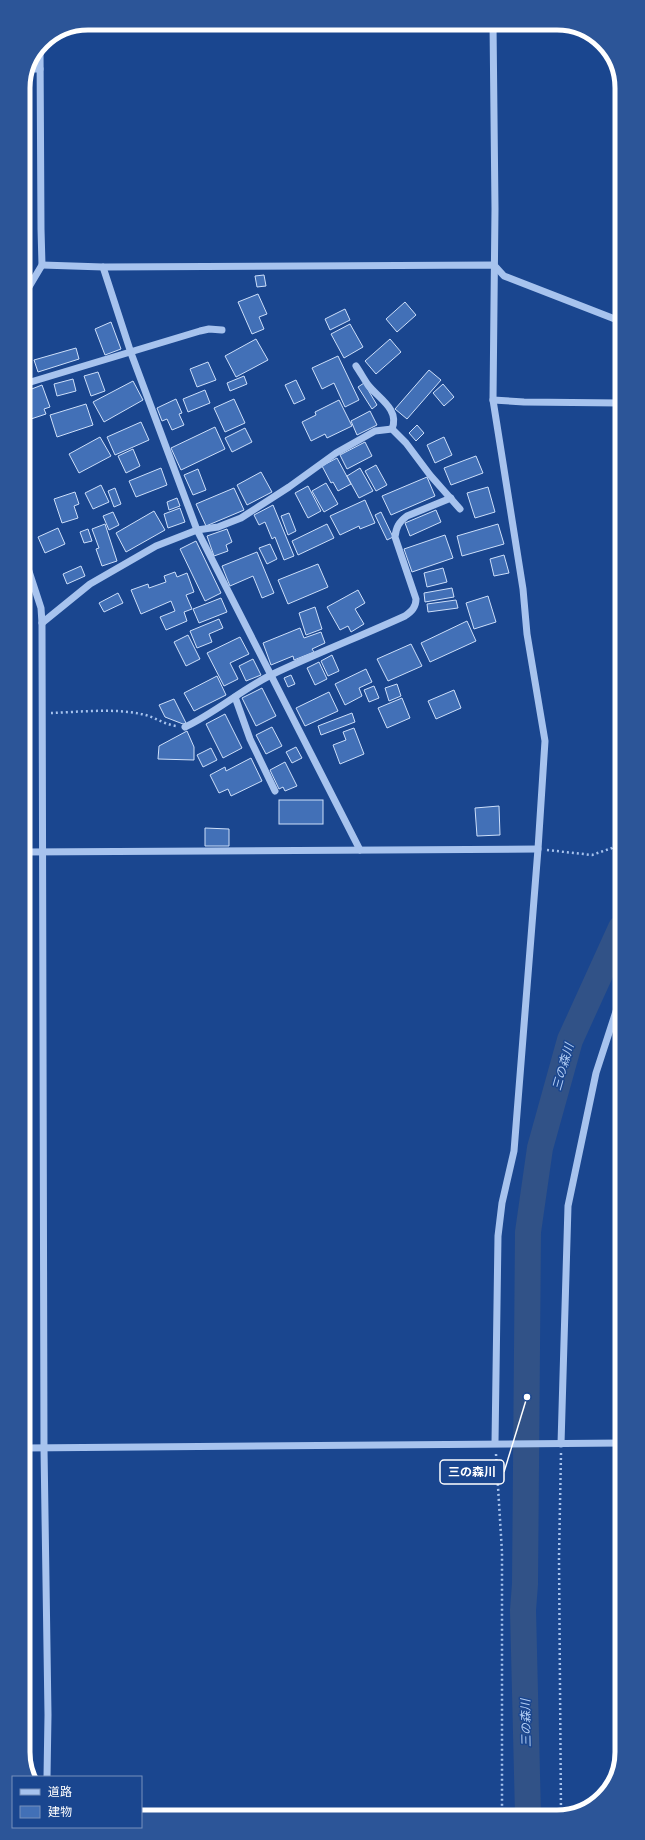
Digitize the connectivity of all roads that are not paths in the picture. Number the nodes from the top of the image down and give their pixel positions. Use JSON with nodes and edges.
{"nodes":[{"id":1,"x":493,"y":30,"type":"edge"},
{"id":2,"x":40,"y":56,"type":"edge"},
{"id":3,"x":33,"y":69,"type":"edge"},
{"id":4,"x":40,"y":69,"type":"junction"},
{"id":5,"x":42,"y":265,"type":"junction"},
{"id":6,"x":494,"y":265,"type":"junction"},
{"id":7,"x":103,"y":266,"type":"junction"},
{"id":8,"x":30,"y":286,"type":"edge"},
{"id":9,"x":615,"y":319,"type":"edge"},
{"id":10,"x":222,"y":330,"type":"dead end"},
{"id":11,"x":131,"y":353,"type":"junction"},
{"id":12,"x":356,"y":366,"type":"dead end"},
{"id":13,"x":30,"y":382,"type":"edge"},
{"id":14,"x":493,"y":400,"type":"junction"},
{"id":15,"x":615,"y":403,"type":"edge"},
{"id":16,"x":392,"y":429,"type":"junction"},
{"id":17,"x":451,"y":498,"type":"junction"},
{"id":18,"x":460,"y":509,"type":"dead end"},
{"id":19,"x":197,"y":530,"type":"junction"},
{"id":20,"x":30,"y":574,"type":"edge"},
{"id":21,"x":42,"y":622,"type":"junction"},
{"id":22,"x":271,"y":675,"type":"junction"},
{"id":23,"x":235,"y":697,"type":"junction"},
{"id":24,"x":185,"y":727,"type":"road end"},
{"id":25,"x":274,"y":791,"type":"dead end"},
{"id":26,"x":538,"y":849,"type":"junction"},
{"id":27,"x":360,"y":850,"type":"junction"},
{"id":28,"x":30,"y":852,"type":"edge"},
{"id":29,"x":43,"y":852,"type":"junction"},
{"id":30,"x":615,"y":1014,"type":"edge"},
{"id":31,"x":495,"y":1443,"type":"junction"},
{"id":32,"x":561,"y":1444,"type":"junction"},
{"id":33,"x":615,"y":1444,"type":"edge"},
{"id":34,"x":30,"y":1448,"type":"edge"},
{"id":35,"x":44,"y":1448,"type":"junction"},
{"id":36,"x":47,"y":1776,"type":"edge"}],
"edges":[{"from":1,"to":6,"type":"street"},
{"from":2,"to":4,"type":"street"},
{"from":3,"to":4,"type":"street"},
{"from":4,"to":5,"type":"street"},
{"from":5,"to":7,"type":"street"},
{"from":5,"to":8,"type":"street"},
{"from":6,"to":7,"type":"street"},
{"from":6,"to":9,"type":"street"},
{"from":6,"to":14,"type":"street"},
{"from":7,"to":11,"type":"street"},
{"from":10,"to":11,"type":"street"},
{"from":11,"to":13,"type":"street"},
{"from":11,"to":19,"type":"street"},
{"from":12,"to":16,"type":"street"},
{"from":14,"to":15,"type":"street"},
{"from":14,"to":26,"type":"street"},
{"from":16,"to":17,"type":"street"},
{"from":16,"to":19,"type":"street"},
{"from":17,"to":18,"type":"street"},
{"from":17,"to":22,"type":"street"},
{"from":19,"to":21,"type":"street"},
{"from":19,"to":22,"type":"street"},
{"from":20,"to":21,"type":"street"},
{"from":21,"to":29,"type":"street"},
{"from":22,"to":23,"type":"street"},
{"from":22,"to":27,"type":"street"},
{"from":23,"to":24,"type":"street"},
{"from":23,"to":25,"type":"street"},
{"from":26,"to":27,"type":"street"},
{"from":26,"to":31,"type":"street"},
{"from":27,"to":29,"type":"street"},
{"from":28,"to":29,"type":"street"},
{"from":29,"to":35,"type":"street"},
{"from":30,"to":32,"type":"street"},
{"from":31,"to":32,"type":"street"},
{"from":31,"to":35,"type":"street"},
{"from":32,"to":33,"type":"street"},
{"from":34,"to":35,"type":"street"},
{"from":35,"to":36,"type":"street"}]}
